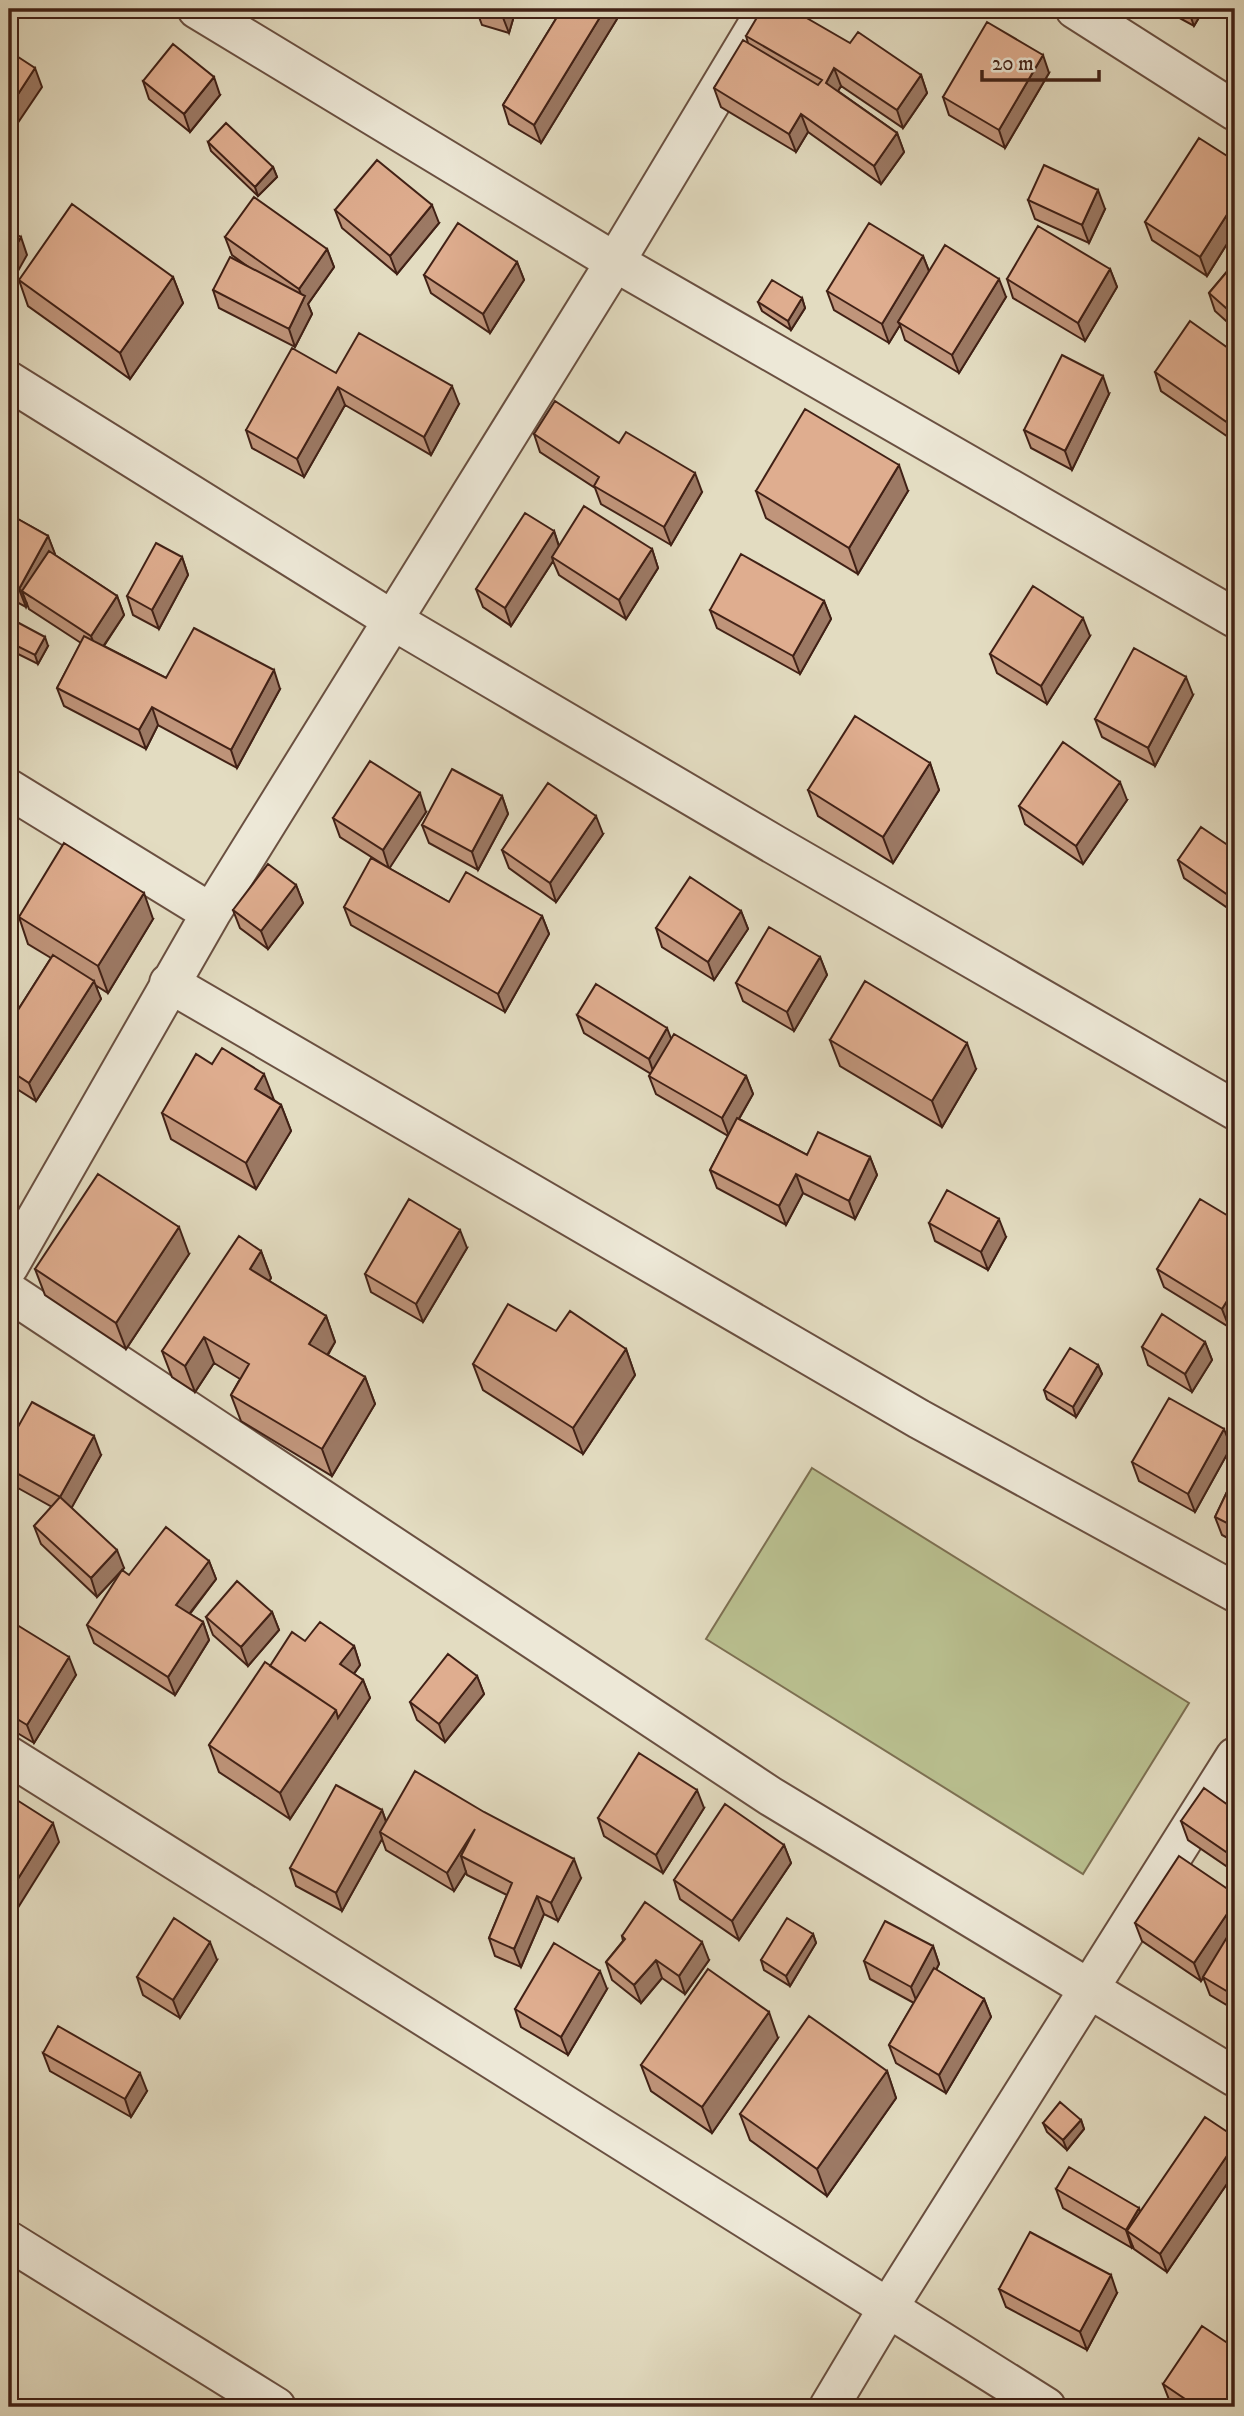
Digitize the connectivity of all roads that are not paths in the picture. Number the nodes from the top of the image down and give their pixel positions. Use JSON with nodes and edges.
{"nodes":[{"id":1,"x":197,"y":9,"type":"edge"},
{"id":2,"x":766,"y":9,"type":"edge"},
{"id":3,"x":1076,"y":9,"type":"edge"},
{"id":4,"x":1235,"y":111,"type":"edge"},
{"id":5,"x":615,"y":262,"type":"junction"},
{"id":6,"x":9,"y":381,"type":"edge"},
{"id":7,"x":1235,"y":618,"type":"edge"},
{"id":8,"x":394,"y":621,"type":"junction"},
{"id":9,"x":9,"y":789,"type":"edge"},
{"id":10,"x":211,"y":913,"type":"junction"},
{"id":11,"x":169,"y":983,"type":"junction"},
{"id":12,"x":1235,"y":1110,"type":"edge"},
{"id":13,"x":9,"y":1266,"type":"edge"},
{"id":14,"x":9,"y":1292,"type":"edge"},
{"id":15,"x":1235,"y":1592,"type":"edge"},
{"id":16,"x":9,"y":1756,"type":"edge"},
{"id":17,"x":1235,"y":1757,"type":"edge"},
{"id":18,"x":1090,"y":1988,"type":"junction"},
{"id":19,"x":1235,"y":2077,"type":"edge"},
{"id":20,"x":9,"y":2241,"type":"edge"},
{"id":21,"x":888,"y":2308,"type":"junction"},
{"id":22,"x":276,"y":2407,"type":"edge"},
{"id":23,"x":830,"y":2407,"type":"edge"},
{"id":24,"x":1046,"y":2407,"type":"edge"}],
"edges":[{"from":1,"to":5,"type":"street"},
{"from":2,"to":5,"type":"street"},
{"from":3,"to":4,"type":"street"},
{"from":5,"to":7,"type":"street"},
{"from":5,"to":8,"type":"street"},
{"from":6,"to":8,"type":"street"},
{"from":8,"to":10,"type":"street"},
{"from":8,"to":12,"type":"street"},
{"from":9,"to":10,"type":"street"},
{"from":10,"to":11,"type":"street"},
{"from":11,"to":13,"type":"street"},
{"from":11,"to":15,"type":"street"},
{"from":14,"to":18,"type":"street"},
{"from":16,"to":21,"type":"street"},
{"from":17,"to":18,"type":"street"},
{"from":18,"to":19,"type":"street"},
{"from":18,"to":21,"type":"street"},
{"from":20,"to":22,"type":"street"},
{"from":21,"to":23,"type":"street"},
{"from":21,"to":24,"type":"street"}]}
